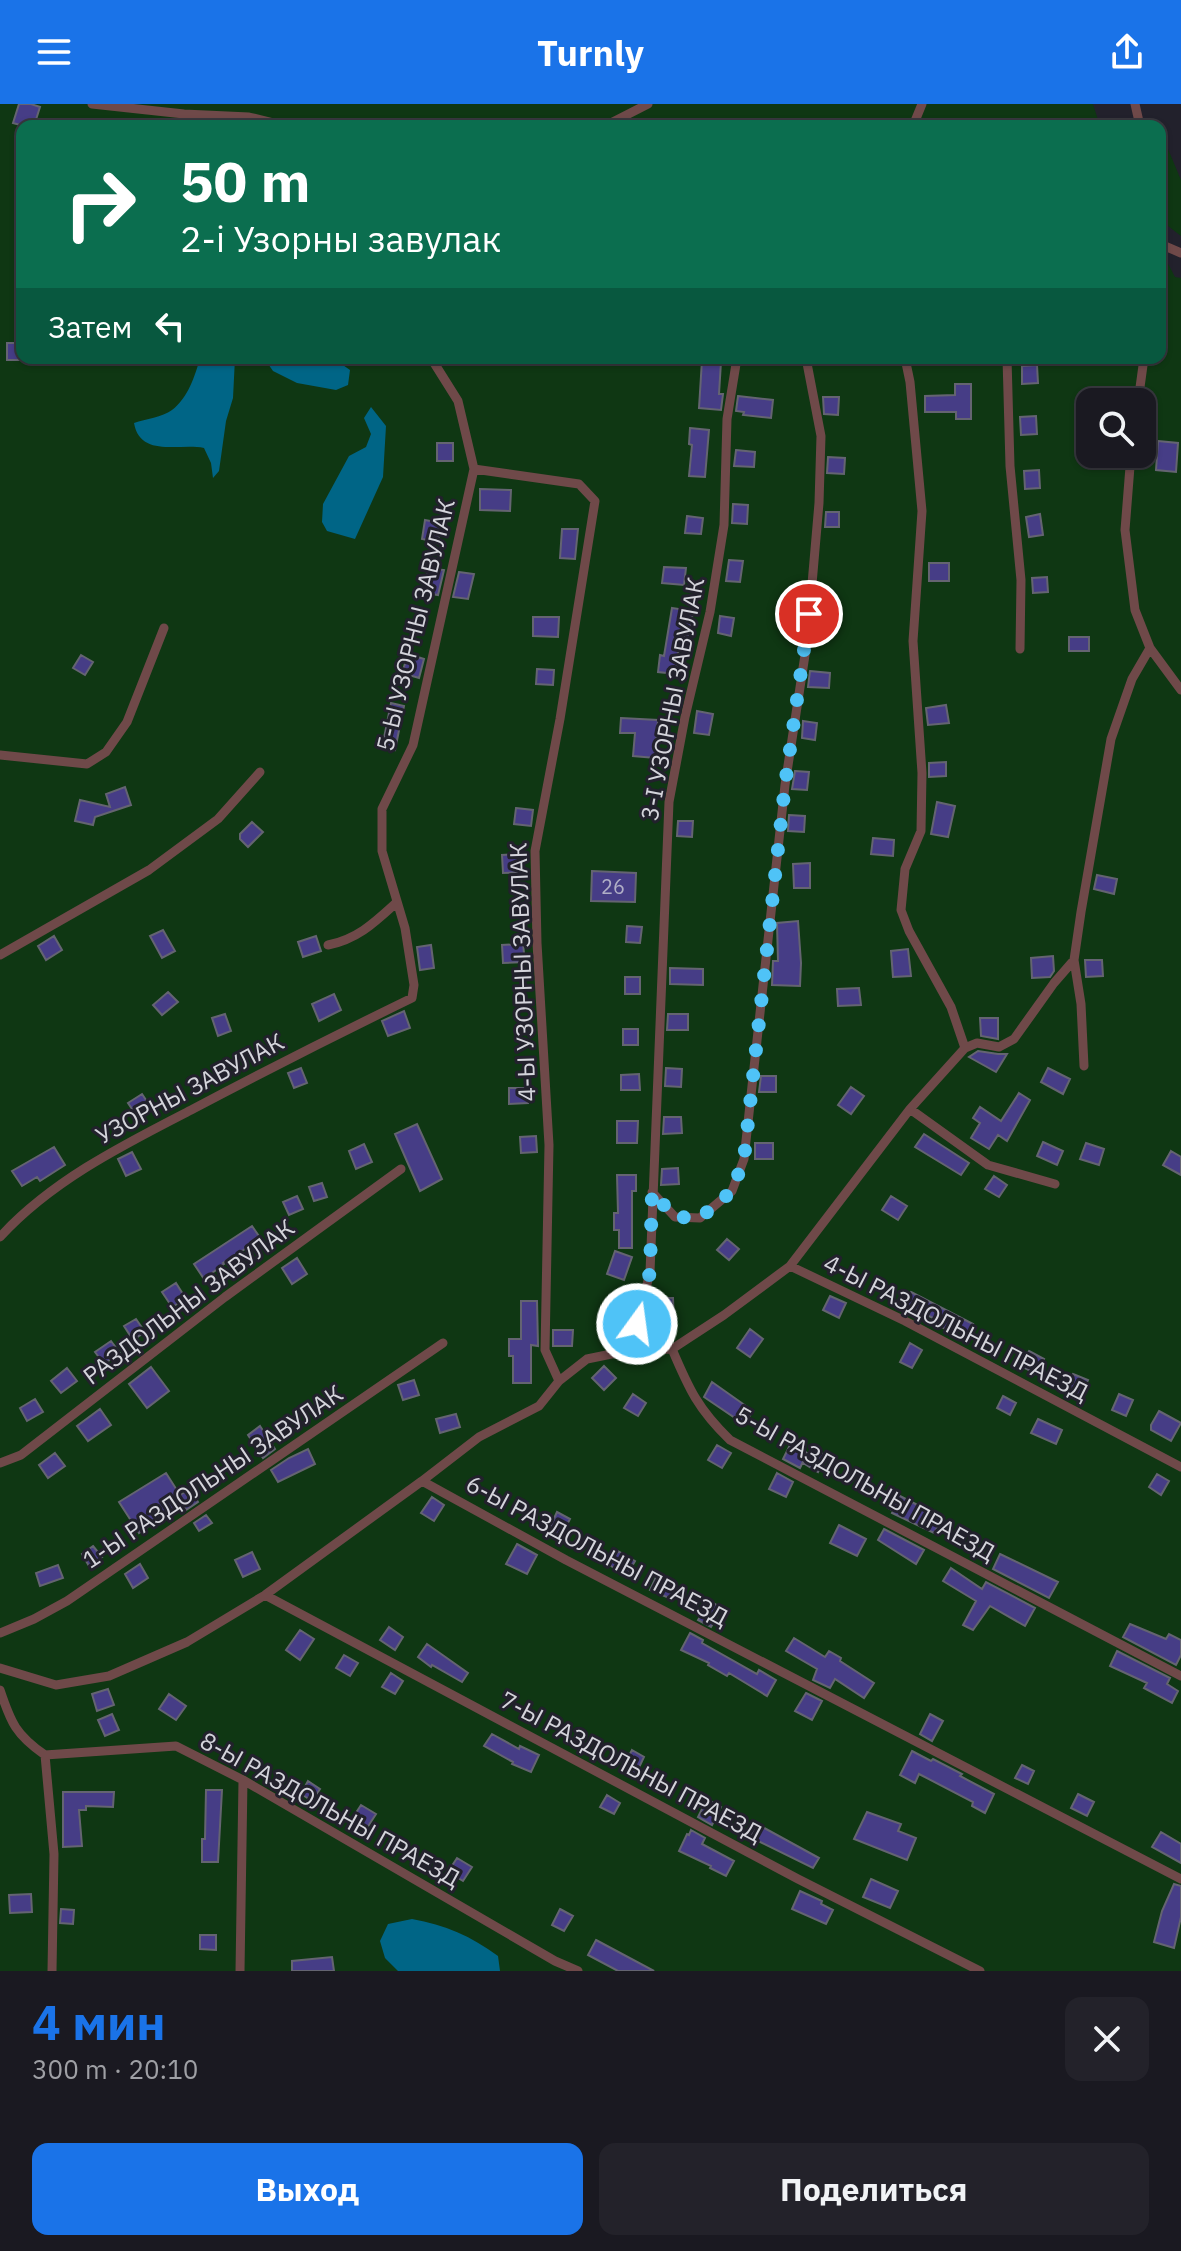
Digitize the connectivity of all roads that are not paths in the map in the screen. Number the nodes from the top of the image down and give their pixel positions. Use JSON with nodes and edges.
{"nodes":[{"id":1,"x":92,"y":104,"type":"edge"},
{"id":2,"x":648,"y":104,"type":"edge"},
{"id":3,"x":261,"y":120,"type":"edge"},
{"id":4,"x":617,"y":120,"type":"edge"},
{"id":5,"x":435,"y":364,"type":"edge"},
{"id":6,"x":736,"y":364,"type":"edge"},
{"id":7,"x":807,"y":364,"type":"edge"},
{"id":8,"x":906,"y":364,"type":"edge"},
{"id":9,"x":1007,"y":364,"type":"edge"},
{"id":10,"x":1143,"y":364,"type":"edge"},
{"id":11,"x":1140,"y":388,"type":"edge"},
{"id":12,"x":1130,"y":468,"type":"edge"},
{"id":13,"x":474,"y":469,"type":"junction"},
{"id":14,"x":164,"y":628,"type":"dead end"},
{"id":15,"x":1150,"y":648,"type":"junction"},
{"id":16,"x":1020,"y":649,"type":"dead end"},
{"id":17,"x":1181,"y":690,"type":"edge"},
{"id":18,"x":0,"y":755,"type":"edge"},
{"id":19,"x":260,"y":772,"type":"dead end"},
{"id":20,"x":397,"y":902,"type":"junction"},
{"id":21,"x":328,"y":945,"type":"dead end"},
{"id":22,"x":0,"y":955,"type":"edge"},
{"id":23,"x":1074,"y":960,"type":"junction"},
{"id":24,"x":412,"y":998,"type":"joint"},
{"id":25,"x":965,"y":1048,"type":"junction"},
{"id":26,"x":1084,"y":1066,"type":"dead end"},
{"id":27,"x":910,"y":1109,"type":"junction"},
{"id":28,"x":401,"y":1169,"type":"dead end"},
{"id":29,"x":1055,"y":1184,"type":"dead end"},
{"id":30,"x":652,"y":1192,"type":"junction"},
{"id":31,"x":0,"y":1237,"type":"edge"},
{"id":32,"x":790,"y":1266,"type":"junction"},
{"id":33,"x":443,"y":1343,"type":"dead end"},
{"id":34,"x":672,"y":1349,"type":"junction"},
{"id":35,"x":631,"y":1350,"type":"junction"},
{"id":36,"x":559,"y":1381,"type":"junction"},
{"id":37,"x":0,"y":1463,"type":"edge"},
{"id":38,"x":1181,"y":1467,"type":"edge"},
{"id":39,"x":422,"y":1481,"type":"junction"},
{"id":40,"x":265,"y":1595,"type":"junction"},
{"id":41,"x":0,"y":1633,"type":"edge"},
{"id":42,"x":0,"y":1668,"type":"edge"},
{"id":43,"x":1181,"y":1676,"type":"edge"},
{"id":44,"x":0,"y":1690,"type":"edge"},
{"id":45,"x":45,"y":1755,"type":"junction"},
{"id":46,"x":243,"y":1780,"type":"junction"},
{"id":47,"x":1181,"y":1879,"type":"edge"},
{"id":48,"x":556,"y":1966,"type":"edge"},
{"id":49,"x":52,"y":1971,"type":"edge"},
{"id":50,"x":240,"y":1971,"type":"edge"},
{"id":51,"x":578,"y":1971,"type":"edge"},
{"id":52,"x":980,"y":1971,"type":"edge"}],
"edges":[{"from":1,"to":3,"type":"lane"},
{"from":2,"to":4,"type":"lane"},
{"from":5,"to":13,"type":"lane","name":"5-Ы УЗОРНЫ ЗАВУЛАК"},
{"from":6,"to":30,"type":"lane","name":"3-І УЗОРНЫ ЗАВУЛАК"},
{"from":7,"to":30,"type":"lane"},
{"from":8,"to":25,"type":"lane"},
{"from":9,"to":16,"type":"lane"},
{"from":10,"to":11,"type":"lane"},
{"from":12,"to":15,"type":"lane"},
{"from":13,"to":20,"type":"lane","name":"5-Ы УЗОРНЫ ЗАВУЛАК"},
{"from":13,"to":36,"type":"lane","name":"4-Ы УЗОРНЫ ЗАВУЛАК"},
{"from":14,"to":18,"type":"lane"},
{"from":15,"to":17,"type":"lane"},
{"from":15,"to":23,"type":"lane"},
{"from":19,"to":22,"type":"lane"},
{"from":20,"to":21,"type":"lane"},
{"from":20,"to":24,"type":"lane","name":"5-Ы УЗОРНЫ ЗАВУЛАК"},
{"from":23,"to":25,"type":"lane"},
{"from":23,"to":26,"type":"lane"},
{"from":24,"to":31,"type":"lane","name":"УЗОРНЫ ЗАВУЛАК"},
{"from":25,"to":27,"type":"lane","name":"4-Ы РАЗДОЛЬНЫ ПРАЕЗД"},
{"from":27,"to":29,"type":"lane"},
{"from":27,"to":32,"type":"lane","name":"4-Ы РАЗДОЛЬНЫ ПРАЕЗД"},
{"from":28,"to":37,"type":"lane","name":"РАЗДОЛЬНЫ ЗАВУЛАК"},
{"from":30,"to":35,"type":"lane","name":"3-І УЗОРНЫ ЗАВУЛАК"},
{"from":32,"to":34,"type":"lane"},
{"from":32,"to":38,"type":"lane","name":"4-Ы РАЗДОЛЬНЫ ПРАЕЗД"},
{"from":33,"to":41,"type":"lane","name":"1-Ы РАЗДОЛЬНЫ ЗАВУЛАК"},
{"from":34,"to":35,"type":"lane"},
{"from":34,"to":43,"type":"lane","name":"5-Ы РАЗДОЛЬНЫ ПРАЕЗД"},
{"from":35,"to":36,"type":"lane"},
{"from":36,"to":39,"type":"lane"},
{"from":39,"to":40,"type":"lane"},
{"from":39,"to":47,"type":"lane","name":"6-Ы РАЗДОЛЬНЫ ПРАЕЗД"},
{"from":40,"to":42,"type":"lane"},
{"from":40,"to":52,"type":"lane","name":"7-Ы РАЗДОЛЬНЫ ПРАЕЗД"},
{"from":44,"to":45,"type":"lane"},
{"from":45,"to":46,"type":"lane","name":"8-Ы РАЗДОЛЬНЫ ПРАЕЗД"},
{"from":45,"to":49,"type":"lane"},
{"from":46,"to":48,"type":"lane","name":"8-Ы РАЗДОЛЬНЫ ПРАЕЗД"},
{"from":46,"to":50,"type":"lane"},
{"from":48,"to":51,"type":"lane","name":"8-Ы РАЗДОЛЬНЫ ПРАЕЗД"}]}
